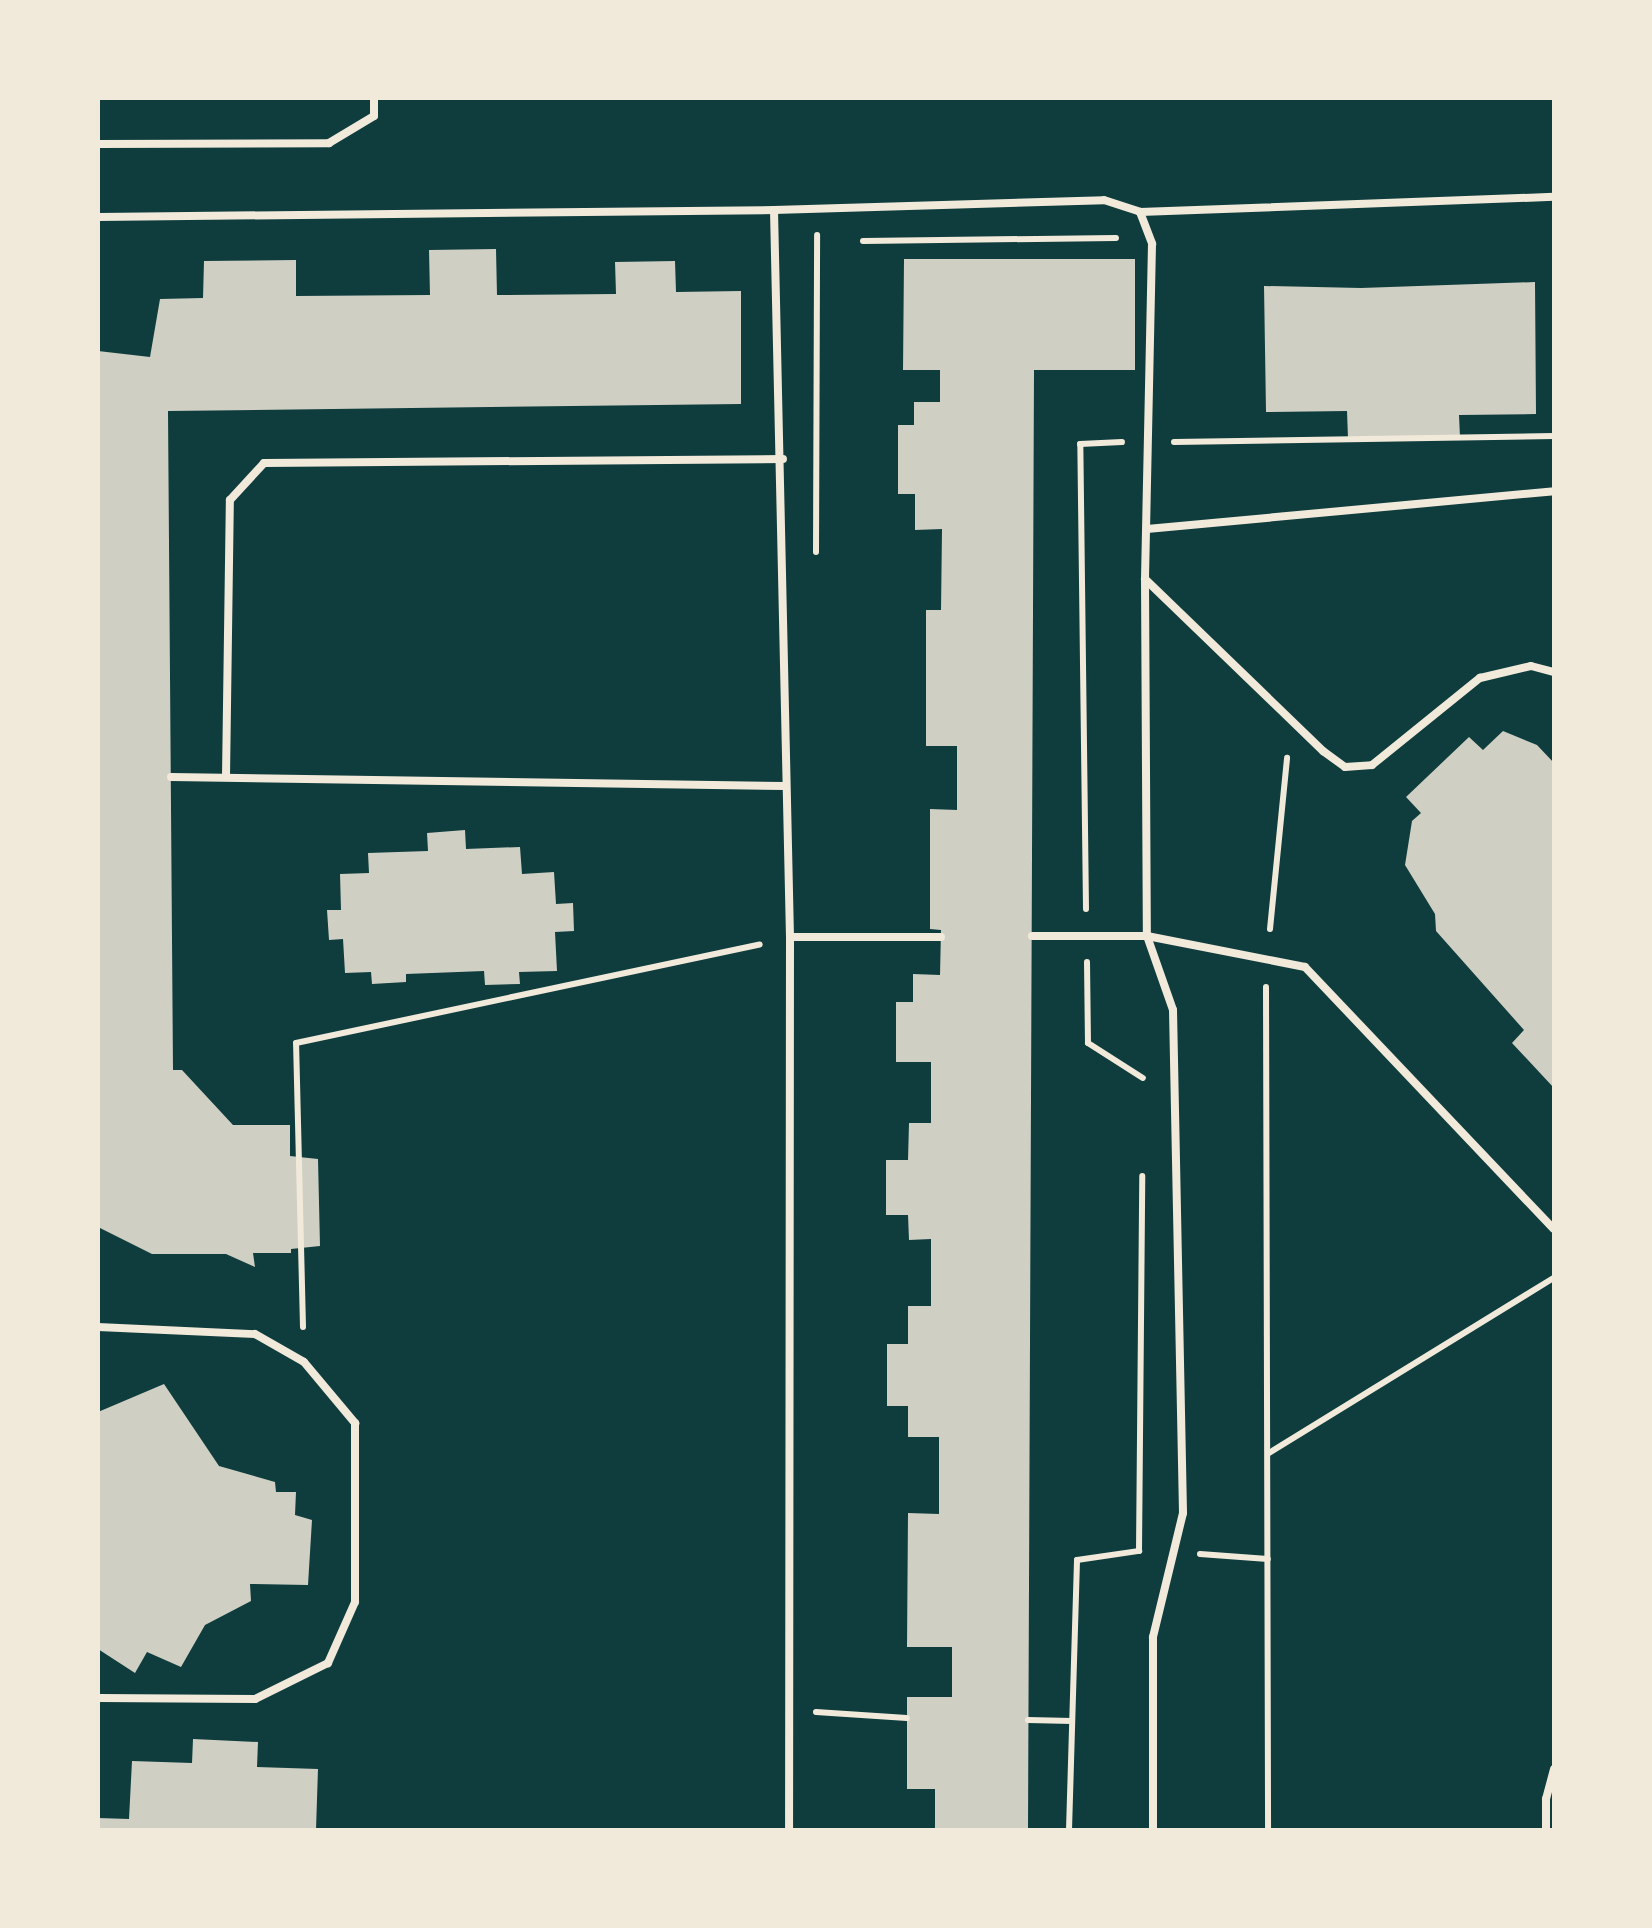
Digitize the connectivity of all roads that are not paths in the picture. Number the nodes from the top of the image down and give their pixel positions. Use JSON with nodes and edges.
{"nodes":[{"id":1,"x":374,"y":98,"type":"edge"},
{"id":2,"x":98,"y":144,"type":"edge"},
{"id":3,"x":1554,"y":197,"type":"edge"},
{"id":4,"x":774,"y":210,"type":"junction"},
{"id":5,"x":1140,"y":212,"type":"junction"},
{"id":6,"x":98,"y":217,"type":"edge"},
{"id":7,"x":783,"y":459,"type":"junction"},
{"id":8,"x":1554,"y":492,"type":"edge"},
{"id":9,"x":1147,"y":529,"type":"junction"},
{"id":10,"x":1145,"y":579,"type":"junction"},
{"id":11,"x":1554,"y":672,"type":"edge"},
{"id":12,"x":171,"y":777,"type":"dead end"},
{"id":13,"x":226,"y":778,"type":"junction"},
{"id":14,"x":785,"y":786,"type":"junction"},
{"id":15,"x":1032,"y":936,"type":"dead end"},
{"id":16,"x":1147,"y":936,"type":"junction"},
{"id":17,"x":940,"y":937,"type":"dead end"},
{"id":18,"x":790,"y":938,"type":"junction"},
{"id":19,"x":1554,"y":1229,"type":"edge"},
{"id":20,"x":98,"y":1327,"type":"edge"},
{"id":21,"x":98,"y":1698,"type":"edge"},
{"id":22,"x":1554,"y":1769,"type":"edge"},
{"id":23,"x":789,"y":1830,"type":"edge"},
{"id":24,"x":1153,"y":1830,"type":"edge"},
{"id":25,"x":1546,"y":1830,"type":"edge"}],
"edges":[{"from":1,"to":2,"type":"lane"},
{"from":3,"to":5,"type":"lane"},
{"from":4,"to":5,"type":"lane"},
{"from":4,"to":6,"type":"lane"},
{"from":4,"to":7,"type":"lane"},
{"from":5,"to":9,"type":"lane"},
{"from":7,"to":13,"type":"lane"},
{"from":7,"to":14,"type":"lane"},
{"from":8,"to":9,"type":"lane"},
{"from":9,"to":10,"type":"lane"},
{"from":10,"to":11,"type":"lane"},
{"from":10,"to":16,"type":"lane"},
{"from":12,"to":13,"type":"lane"},
{"from":13,"to":14,"type":"lane"},
{"from":14,"to":18,"type":"lane"},
{"from":15,"to":16,"type":"lane"},
{"from":16,"to":19,"type":"lane"},
{"from":16,"to":24,"type":"lane"},
{"from":17,"to":18,"type":"lane"},
{"from":18,"to":23,"type":"lane"},
{"from":20,"to":21,"type":"lane"},
{"from":22,"to":25,"type":"lane"}]}
